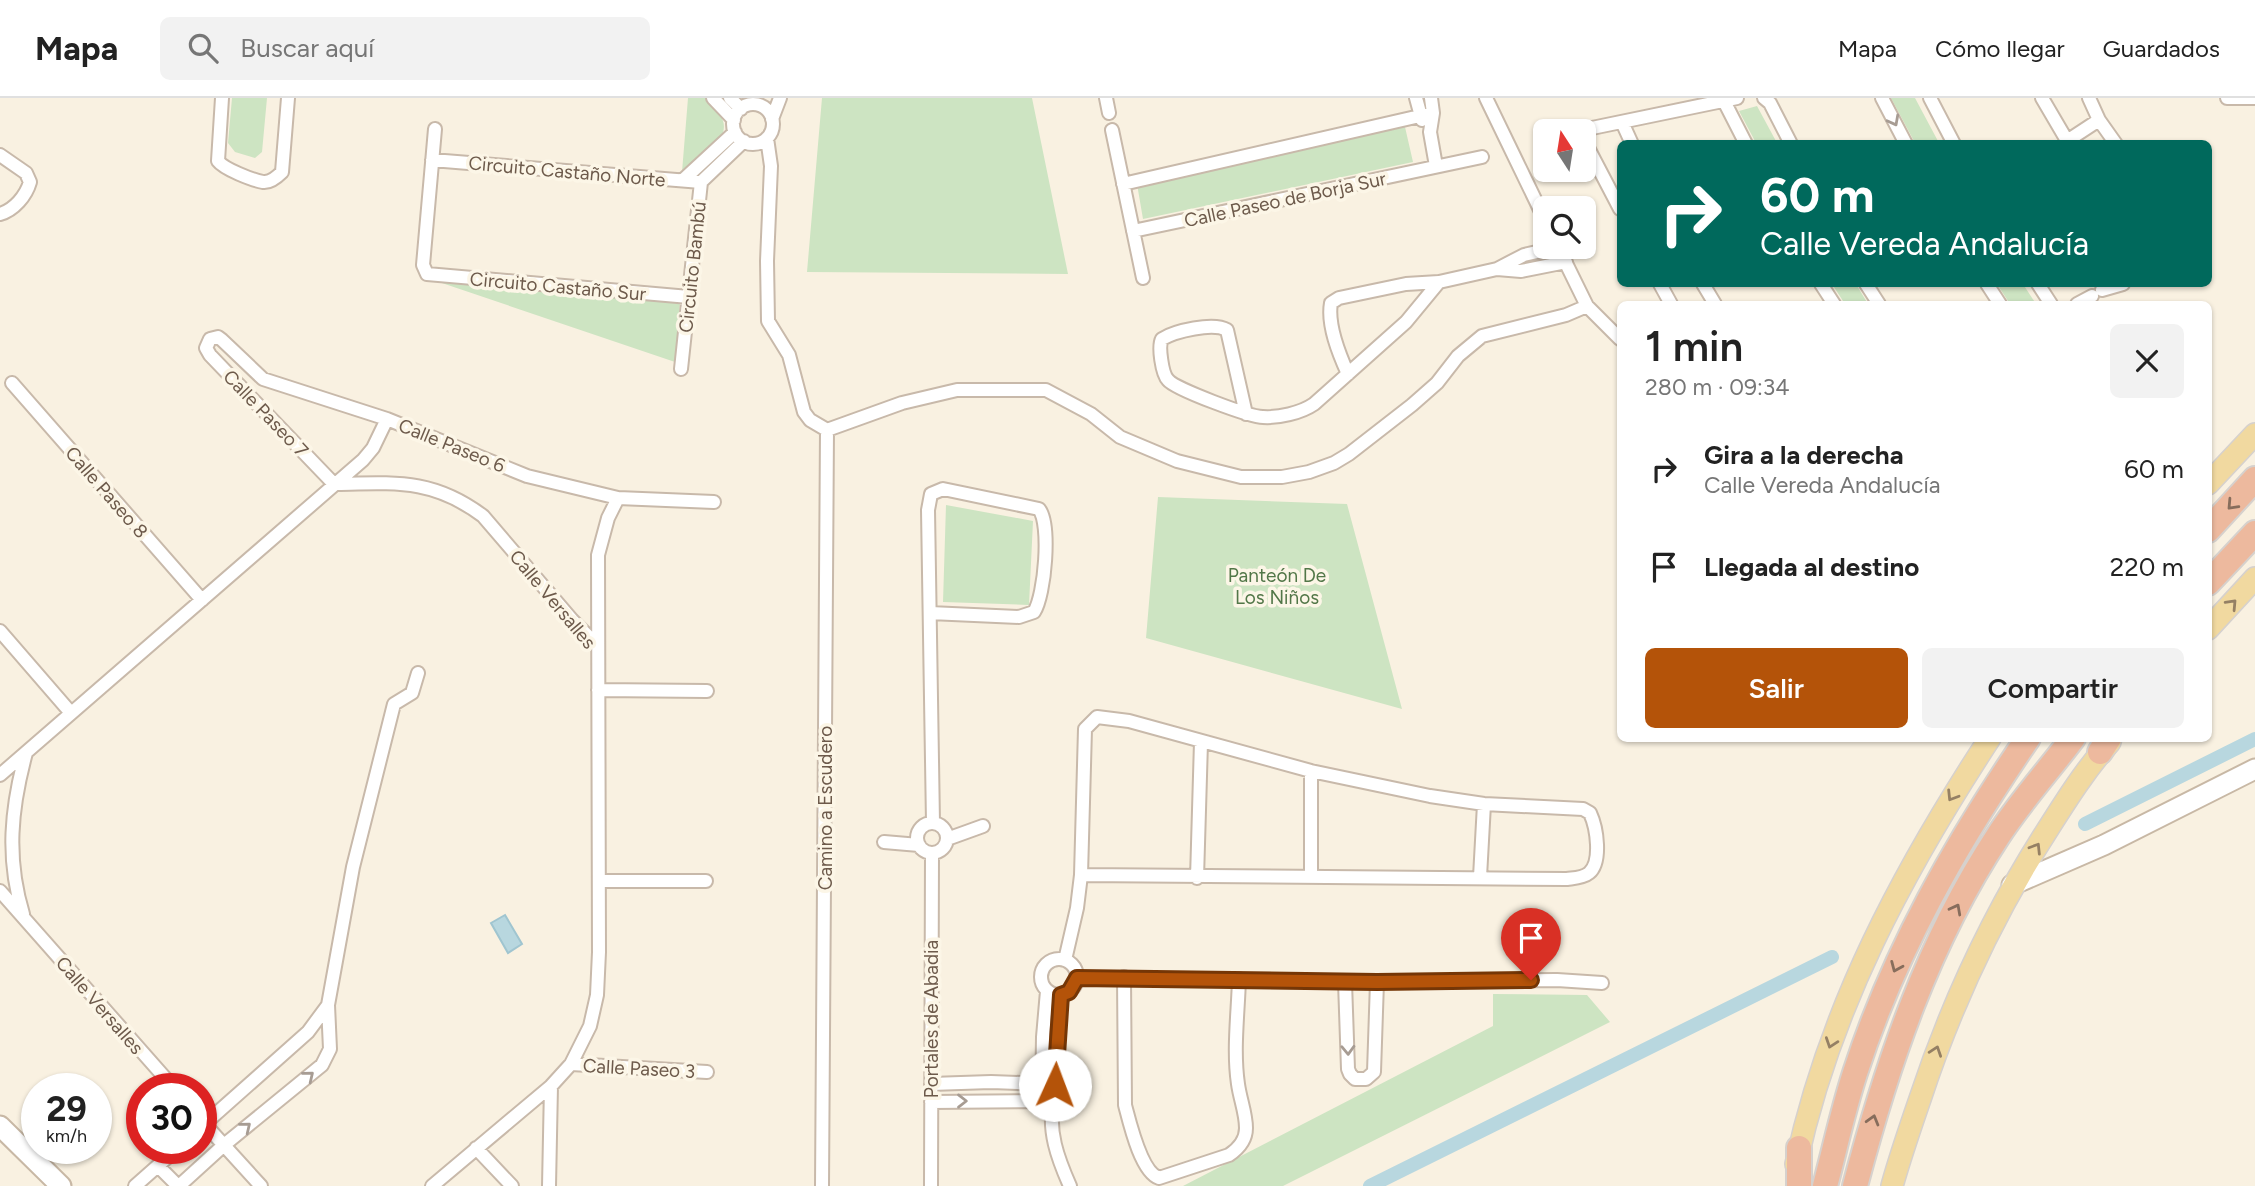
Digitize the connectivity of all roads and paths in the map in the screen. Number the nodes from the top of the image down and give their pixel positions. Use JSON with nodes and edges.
{"nodes":[{"id":1,"x":222,"y":98,"type":"edge"},
{"id":2,"x":288,"y":98,"type":"edge"},
{"id":3,"x":713,"y":98,"type":"edge"},
{"id":4,"x":730,"y":98,"type":"edge"},
{"id":5,"x":780,"y":98,"type":"edge"},
{"id":6,"x":1106,"y":98,"type":"edge"},
{"id":7,"x":1416,"y":98,"type":"edge"},
{"id":8,"x":1432,"y":98,"type":"edge"},
{"id":9,"x":1486,"y":98,"type":"edge"},
{"id":10,"x":1666,"y":98,"type":"edge"},
{"id":11,"x":1737,"y":98,"type":"edge"},
{"id":12,"x":1764,"y":98,"type":"edge"},
{"id":13,"x":1882,"y":98,"type":"edge"},
{"id":14,"x":1930,"y":98,"type":"edge"},
{"id":15,"x":2042,"y":98,"type":"edge"},
{"id":16,"x":2089,"y":98,"type":"edge"},
{"id":17,"x":2227,"y":98,"type":"edge"},
{"id":18,"x":2255,"y":98,"type":"edge"},
{"id":19,"x":1724,"y":101,"type":"junction"},
{"id":20,"x":1682,"y":104,"type":"edge"},
{"id":21,"x":769,"y":108,"type":"edge"},
{"id":22,"x":1669,"y":112,"type":"junction"},
{"id":23,"x":1109,"y":113,"type":"dead end"},
{"id":24,"x":1433,"y":113,"type":"junction"},
{"id":25,"x":1419,"y":116,"type":"junction"},
{"id":26,"x":2099,"y":120,"type":"junction"},
{"id":27,"x":1622,"y":122,"type":"junction"},
{"id":28,"x":738,"y":126,"type":"junction"},
{"id":29,"x":435,"y":129,"type":"dead end"},
{"id":30,"x":1112,"y":130,"type":"dead end"},
{"id":31,"x":1430,"y":132,"type":"junction"},
{"id":32,"x":767,"y":138,"type":"junction"},
{"id":33,"x":1630,"y":140,"type":"edge"},
{"id":34,"x":1744,"y":140,"type":"edge"},
{"id":35,"x":1789,"y":140,"type":"edge"},
{"id":36,"x":1904,"y":140,"type":"edge"},
{"id":37,"x":1952,"y":140,"type":"edge"},
{"id":38,"x":2067,"y":140,"type":"edge"},
{"id":39,"x":2071,"y":140,"type":"edge"},
{"id":40,"x":2113,"y":140,"type":"edge"},
{"id":41,"x":0,"y":155,"type":"edge"},
{"id":42,"x":1482,"y":157,"type":"dead end"},
{"id":43,"x":432,"y":160,"type":"junction"},
{"id":44,"x":1436,"y":166,"type":"junction"},
{"id":45,"x":683,"y":180,"type":"junction"},
{"id":46,"x":701,"y":182,"type":"junction"},
{"id":47,"x":1124,"y":184,"type":"junction"},
{"id":48,"x":1533,"y":196,"type":"edge"},
{"id":49,"x":1617,"y":203,"type":"edge"},
{"id":50,"x":0,"y":215,"type":"edge"},
{"id":51,"x":1133,"y":231,"type":"junction"},
{"id":52,"x":1533,"y":253,"type":"edge"},
{"id":53,"x":1564,"y":259,"type":"edge"},
{"id":54,"x":1566,"y":262,"type":"junction"},
{"id":55,"x":1497,"y":270,"type":"junction"},
{"id":56,"x":1143,"y":278,"type":"dead end"},
{"id":57,"x":1439,"y":282,"type":"junction"},
{"id":58,"x":2114,"y":287,"type":"edge"},
{"id":59,"x":689,"y":297,"type":"junction"},
{"id":60,"x":2082,"y":301,"type":"edge"},
{"id":61,"x":1587,"y":306,"type":"junction"},
{"id":62,"x":1617,"y":336,"type":"edge"},
{"id":63,"x":210,"y":339,"type":"joint"},
{"id":64,"x":681,"y":369,"type":"dead end"},
{"id":65,"x":1348,"y":374,"type":"junction"},
{"id":66,"x":263,"y":379,"type":"junction"},
{"id":67,"x":12,"y":383,"type":"dead end"},
{"id":68,"x":248,"y":395,"type":"junction"},
{"id":69,"x":1246,"y":414,"type":"junction"},
{"id":70,"x":387,"y":419,"type":"junction"},
{"id":71,"x":827,"y":430,"type":"junction"},
{"id":72,"x":2255,"y":433,"type":"edge"},
{"id":73,"x":2212,"y":480,"type":"edge"},
{"id":74,"x":2255,"y":480,"type":"edge"},
{"id":75,"x":334,"y":484,"type":"junction"},
{"id":76,"x":618,"y":498,"type":"junction"},
{"id":77,"x":714,"y":502,"type":"dead end"},
{"id":78,"x":2212,"y":526,"type":"edge"},
{"id":79,"x":2255,"y":533,"type":"edge"},
{"id":80,"x":2255,"y":578,"type":"edge"},
{"id":81,"x":2212,"y":579,"type":"edge"},
{"id":82,"x":202,"y":600,"type":"junction"},
{"id":83,"x":930,"y":613,"type":"junction"},
{"id":84,"x":2212,"y":625,"type":"edge"},
{"id":85,"x":0,"y":631,"type":"edge"},
{"id":86,"x":598,"y":646,"type":"junction"},
{"id":87,"x":418,"y":673,"type":"dead end"},
{"id":88,"x":598,"y":690,"type":"junction"},
{"id":89,"x":707,"y":691,"type":"dead end"},
{"id":90,"x":71,"y":713,"type":"junction"},
{"id":91,"x":1201,"y":742,"type":"junction"},
{"id":92,"x":1987,"y":742,"type":"edge"},
{"id":93,"x":2025,"y":742,"type":"edge"},
{"id":94,"x":2070,"y":742,"type":"edge"},
{"id":95,"x":2107,"y":743,"type":"edge"},
{"id":96,"x":27,"y":752,"type":"junction"},
{"id":97,"x":2255,"y":769,"type":"edge"},
{"id":98,"x":1311,"y":771,"type":"junction"},
{"id":99,"x":0,"y":775,"type":"edge"},
{"id":100,"x":1484,"y":804,"type":"junction"},
{"id":101,"x":933,"y":823,"type":"junction"},
{"id":102,"x":984,"y":826,"type":"dead end"},
{"id":103,"x":947,"y":839,"type":"junction"},
{"id":104,"x":884,"y":842,"type":"dead end"},
{"id":105,"x":919,"y":845,"type":"junction"},
{"id":106,"x":932,"y":853,"type":"junction"},
{"id":107,"x":1082,"y":875,"type":"junction"},
{"id":108,"x":1311,"y":877,"type":"junction"},
{"id":109,"x":1480,"y":877,"type":"junction"},
{"id":110,"x":1197,"y":878,"type":"junction"},
{"id":111,"x":599,"y":881,"type":"junction"},
{"id":112,"x":706,"y":881,"type":"dead end"},
{"id":113,"x":2012,"y":885,"type":"junction"},
{"id":114,"x":0,"y":891,"type":"edge"},
{"id":115,"x":25,"y":921,"type":"junction"},
{"id":116,"x":1065,"y":960,"type":"junction"},
{"id":117,"x":1077,"y":978,"type":"junction"},
{"id":118,"x":1125,"y":978,"type":"junction"},
{"id":119,"x":1239,"y":979,"type":"junction"},
{"id":120,"x":1345,"y":982,"type":"junction"},
{"id":121,"x":1377,"y":982,"type":"junction"},
{"id":122,"x":1602,"y":983,"type":"dead end"},
{"id":123,"x":1048,"y":990,"type":"junction"},
{"id":124,"x":1061,"y":995,"type":"junction"},
{"id":125,"x":328,"y":1005,"type":"junction"},
{"id":126,"x":1043,"y":1037,"type":"junction"},
{"id":127,"x":1057,"y":1038,"type":"junction"},
{"id":128,"x":570,"y":1064,"type":"junction"},
{"id":129,"x":707,"y":1072,"type":"dead end"},
{"id":130,"x":161,"y":1073,"type":"edge"},
{"id":131,"x":1016,"y":1083,"type":"junction"},
{"id":132,"x":931,"y":1084,"type":"junction"},
{"id":133,"x":1049,"y":1084,"type":"junction"},
{"id":134,"x":551,"y":1086,"type":"junction"},
{"id":135,"x":931,"y":1101,"type":"junction"},
{"id":136,"x":1014,"y":1101,"type":"junction"},
{"id":137,"x":1048,"y":1101,"type":"junction"},
{"id":138,"x":217,"y":1112,"type":"edge"},
{"id":139,"x":0,"y":1126,"type":"edge"},
{"id":140,"x":217,"y":1138,"type":"edge"},
{"id":141,"x":224,"y":1145,"type":"junction"},
{"id":142,"x":476,"y":1148,"type":"junction"},
{"id":143,"x":1799,"y":1148,"type":"junction"},
{"id":144,"x":158,"y":1166,"type":"joint"},
{"id":145,"x":262,"y":1185,"type":"edge"},
{"id":146,"x":61,"y":1186,"type":"edge"},
{"id":147,"x":135,"y":1186,"type":"edge"},
{"id":148,"x":178,"y":1186,"type":"edge"},
{"id":149,"x":432,"y":1186,"type":"edge"},
{"id":150,"x":512,"y":1186,"type":"edge"},
{"id":151,"x":549,"y":1186,"type":"edge"},
{"id":152,"x":822,"y":1186,"type":"edge"},
{"id":153,"x":931,"y":1186,"type":"edge"},
{"id":154,"x":1070,"y":1186,"type":"edge"},
{"id":155,"x":1791,"y":1186,"type":"edge"},
{"id":156,"x":1799,"y":1186,"type":"edge"},
{"id":157,"x":1825,"y":1186,"type":"edge"},
{"id":158,"x":1855,"y":1186,"type":"edge"},
{"id":159,"x":1892,"y":1186,"type":"edge"}],
"edges":[{"from":1,"to":2,"type":"street"},
{"from":3,"to":28,"type":"street"},
{"from":4,"to":28,"type":"street"},
{"from":5,"to":21,"type":"street"},
{"from":6,"to":23,"type":"street"},
{"from":7,"to":25,"type":"street"},
{"from":8,"to":24,"type":"street"},
{"from":9,"to":48,"type":"street"},
{"from":10,"to":22,"type":"street"},
{"from":11,"to":19,"type":"street"},
{"from":12,"to":35,"type":"street"},
{"from":13,"to":36,"type":"street","one_way":true},
{"from":14,"to":37,"type":"street"},
{"from":15,"to":38,"type":"street"},
{"from":16,"to":26,"type":"street"},
{"from":17,"to":18,"type":"street"},
{"from":19,"to":20,"type":"street"},
{"from":19,"to":34,"type":"street"},
{"from":20,"to":22,"type":"street"},
{"from":21,"to":28,"type":"street"},
{"from":21,"to":32,"type":"street"},
{"from":22,"to":27,"type":"street"},
{"from":24,"to":25,"type":"street"},
{"from":24,"to":31,"type":"street"},
{"from":25,"to":31,"type":"street"},
{"from":25,"to":47,"type":"street"},
{"from":26,"to":39,"type":"street"},
{"from":26,"to":40,"type":"street"},
{"from":27,"to":33,"type":"street"},
{"from":27,"to":49,"type":"street"},
{"from":28,"to":32,"type":"street"},
{"from":28,"to":45,"type":"street","name":"Circuito Bambú"},
{"from":28,"to":46,"type":"street","name":"Circuito Bambú"},
{"from":29,"to":43,"type":"street"},
{"from":30,"to":47,"type":"street"},
{"from":31,"to":44,"type":"street"},
{"from":32,"to":71,"type":"street"},
{"from":41,"to":50,"type":"street"},
{"from":42,"to":44,"type":"street","name":"Calle Paseo de Borja Sur"},
{"from":43,"to":45,"type":"street","name":"Circuito Castaño Norte"},
{"from":43,"to":59,"type":"street","name":"Circuito Castaño Sur"},
{"from":44,"to":51,"type":"street","name":"Calle Paseo de Borja Sur"},
{"from":45,"to":46,"type":"street","name":"Circuito Castaño Norte"},
{"from":46,"to":59,"type":"street","name":"Circuito Bambú"},
{"from":47,"to":51,"type":"street"},
{"from":51,"to":56,"type":"street"},
{"from":52,"to":55,"type":"street"},
{"from":53,"to":54,"type":"street"},
{"from":54,"to":55,"type":"street"},
{"from":54,"to":61,"type":"street"},
{"from":55,"to":57,"type":"street"},
{"from":57,"to":65,"type":"street"},
{"from":57,"to":65,"type":"street"},
{"from":58,"to":60,"type":"street"},
{"from":59,"to":64,"type":"street","name":"Circuito Bambú"},
{"from":61,"to":62,"type":"street"},
{"from":61,"to":71,"type":"street"},
{"from":63,"to":66,"type":"street","name":"Calle Paseo 6"},
{"from":63,"to":68,"type":"street","name":"Calle Paseo 7"},
{"from":65,"to":69,"type":"street"},
{"from":66,"to":68,"type":"street"},
{"from":66,"to":70,"type":"street","name":"Calle Paseo 6"},
{"from":67,"to":82,"type":"street","name":"Calle Paseo 8"},
{"from":68,"to":75,"type":"street","name":"Calle Paseo 7"},
{"from":69,"to":69,"type":"street"},
{"from":70,"to":75,"type":"street"},
{"from":70,"to":76,"type":"street","name":"Calle Paseo 6"},
{"from":71,"to":152,"type":"street","name":"Camino a Escudero"},
{"from":72,"to":73,"type":"main road"},
{"from":74,"to":78,"type":"highway","one_way":true},
{"from":75,"to":82,"type":"street"},
{"from":75,"to":86,"type":"street","name":"Calle Versalles"},
{"from":76,"to":77,"type":"street","name":"Calle Paseo 6"},
{"from":76,"to":86,"type":"street"},
{"from":79,"to":81,"type":"highway"},
{"from":84,"to":80,"type":"main road","one_way":true},
{"from":82,"to":90,"type":"street"},
{"from":83,"to":83,"type":"street"},
{"from":83,"to":101,"type":"street"},
{"from":85,"to":90,"type":"street"},
{"from":86,"to":88,"type":"street","name":"Calle Versalles"},
{"from":87,"to":125,"type":"street"},
{"from":88,"to":89,"type":"street"},
{"from":88,"to":111,"type":"street","name":"Calle Versalles"},
{"from":90,"to":96,"type":"street"},
{"from":91,"to":98,"type":"street"},
{"from":91,"to":107,"type":"street"},
{"from":91,"to":110,"type":"street"},
{"from":92,"to":143,"type":"main road","one_way":true},
{"from":93,"to":157,"type":"highway","one_way":true},
{"from":158,"to":94,"type":"highway","one_way":true},
{"from":113,"to":95,"type":"main road","one_way":true},
{"from":96,"to":99,"type":"street"},
{"from":96,"to":115,"type":"street","name":"Calle Versalles"},
{"from":97,"to":113,"type":"street"},
{"from":98,"to":100,"type":"street"},
{"from":98,"to":108,"type":"street"},
{"from":100,"to":109,"type":"street"},
{"from":100,"to":109,"type":"street"},
{"from":101,"to":103,"type":"street"},
{"from":101,"to":105,"type":"street"},
{"from":102,"to":103,"type":"street"},
{"from":103,"to":106,"type":"street"},
{"from":104,"to":105,"type":"street"},
{"from":105,"to":106,"type":"street"},
{"from":106,"to":132,"type":"street","name":"Portales de Abadia"},
{"from":107,"to":110,"type":"street"},
{"from":107,"to":116,"type":"street"},
{"from":108,"to":109,"type":"street"},
{"from":108,"to":110,"type":"street"},
{"from":111,"to":112,"type":"street"},
{"from":111,"to":128,"type":"street","name":"Calle Versalles"},
{"from":159,"to":113,"type":"main road","one_way":true},
{"from":114,"to":115,"type":"street","name":"Calle Versalles"},
{"from":115,"to":130,"type":"street","name":"Calle Versalles"},
{"from":116,"to":117,"type":"street"},
{"from":116,"to":123,"type":"street"},
{"from":117,"to":118,"type":"street"},
{"from":117,"to":124,"type":"street"},
{"from":118,"to":119,"type":"street"},
{"from":118,"to":119,"type":"street"},
{"from":119,"to":120,"type":"street"},
{"from":120,"to":121,"type":"street"},
{"from":120,"to":121,"type":"street","one_way":true},
{"from":121,"to":122,"type":"street"},
{"from":123,"to":124,"type":"street"},
{"from":123,"to":126,"type":"street"},
{"from":124,"to":127,"type":"street"},
{"from":125,"to":138,"type":"street"},
{"from":141,"to":125,"type":"street","one_way":true},
{"from":126,"to":127,"type":"street"},
{"from":126,"to":133,"type":"street"},
{"from":127,"to":133,"type":"street"},
{"from":128,"to":129,"type":"street","name":"Calle Paseo 3"},
{"from":128,"to":134,"type":"street","name":"Calle Versalles"},
{"from":131,"to":132,"type":"street"},
{"from":131,"to":133,"type":"street"},
{"from":131,"to":136,"type":"street"},
{"from":132,"to":135,"type":"street","name":"Portales de Abadia"},
{"from":133,"to":137,"type":"street"},
{"from":134,"to":142,"type":"street","name":"Calle Versalles"},
{"from":134,"to":151,"type":"street"},
{"from":135,"to":136,"type":"street","one_way":true},
{"from":135,"to":153,"type":"street","name":"Portales de Abadia"},
{"from":136,"to":137,"type":"street"},
{"from":137,"to":154,"type":"street"},
{"from":139,"to":146,"type":"street"},
{"from":140,"to":141,"type":"street"},
{"from":141,"to":145,"type":"street"},
{"from":141,"to":148,"type":"street"},
{"from":142,"to":149,"type":"street","name":"Calle Versalles"},
{"from":142,"to":150,"type":"street"},
{"from":143,"to":155,"type":"main road"},
{"from":143,"to":156,"type":"highway"},
{"from":144,"to":147,"type":"street"},
{"from":144,"to":148,"type":"street"}]}
